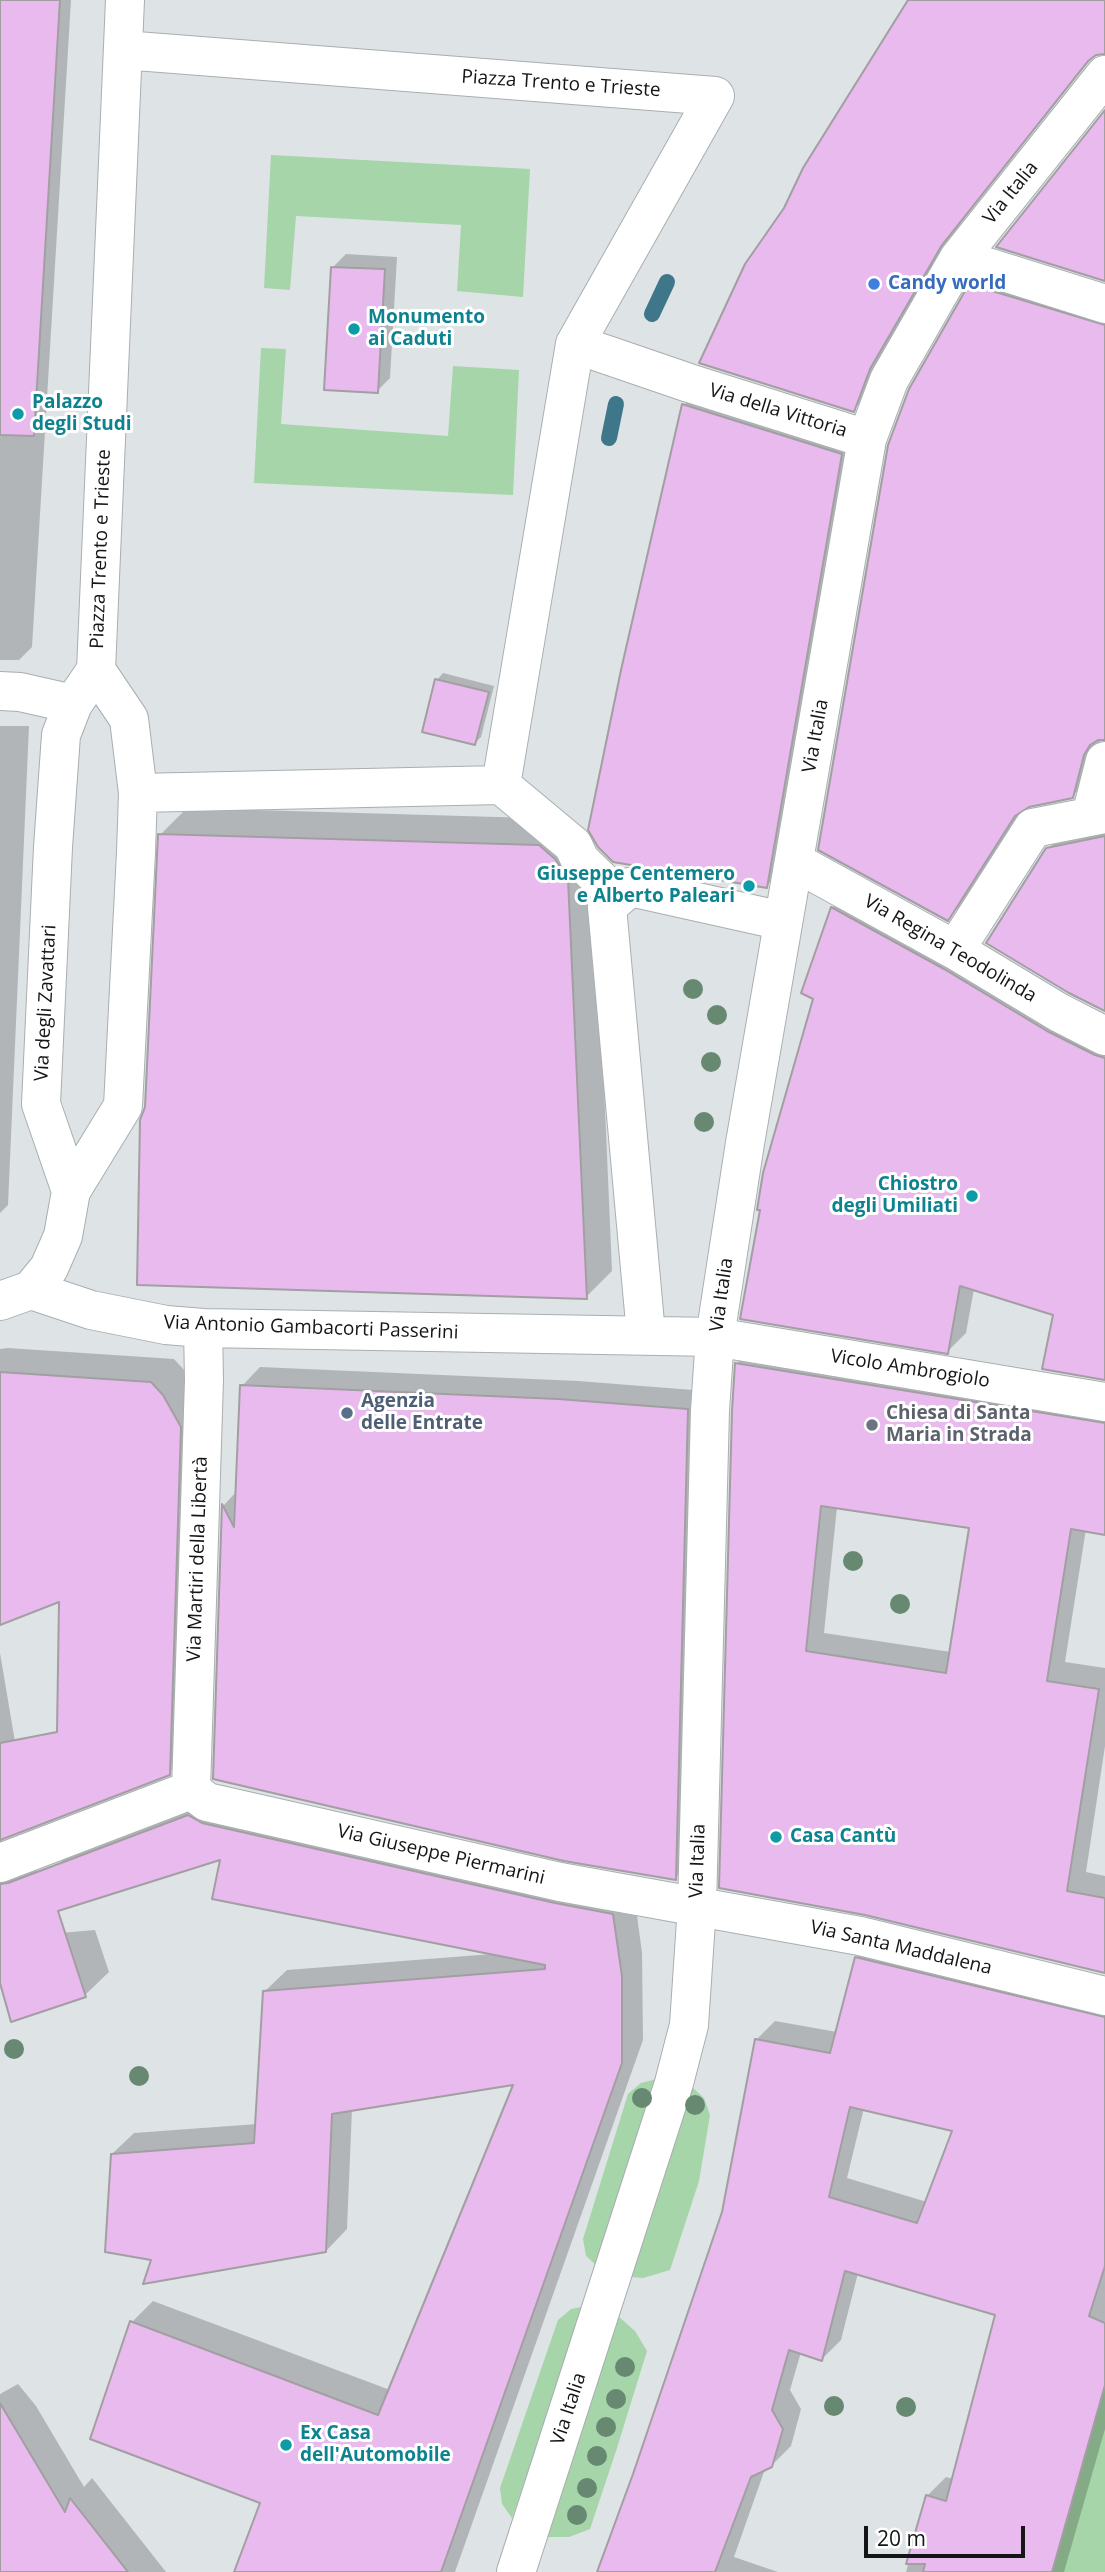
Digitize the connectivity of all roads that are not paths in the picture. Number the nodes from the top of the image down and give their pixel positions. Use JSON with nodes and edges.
{"nodes":[{"id":1,"x":125,"y":0,"type":"edge"},
{"id":2,"x":123,"y":50,"type":"junction"},
{"id":3,"x":1105,"y":75,"type":"edge"},
{"id":4,"x":959,"y":258,"type":"junction"},
{"id":5,"x":1105,"y":304,"type":"edge"},
{"id":6,"x":575,"y":344,"type":"junction"},
{"id":7,"x":867,"y":439,"type":"junction"},
{"id":8,"x":96,"y":670,"type":"junction"},
{"id":9,"x":0,"y":691,"type":"edge"},
{"id":10,"x":73,"y":704,"type":"junction"},
{"id":11,"x":1105,"y":761,"type":"edge"},
{"id":12,"x":501,"y":785,"type":"junction"},
{"id":13,"x":138,"y":793,"type":"junction"},
{"id":14,"x":1098,"y":815,"type":"edge"},
{"id":15,"x":795,"y":862,"type":"junction"},
{"id":16,"x":612,"y":891,"type":"junction"},
{"id":17,"x":783,"y":921,"type":"junction"},
{"id":18,"x":955,"y":950,"type":"junction"},
{"id":19,"x":1105,"y":1036,"type":"edge"},
{"id":20,"x":71,"y":1191,"type":"junction"},
{"id":21,"x":16,"y":1296,"type":"edge"},
{"id":22,"x":203,"y":1328,"type":"junction"},
{"id":23,"x":646,"y":1334,"type":"junction"},
{"id":24,"x":715,"y":1337,"type":"junction"},
{"id":25,"x":1105,"y":1402,"type":"edge"},
{"id":26,"x":191,"y":1790,"type":"junction"},
{"id":27,"x":0,"y":1863,"type":"edge"},
{"id":28,"x":697,"y":1906,"type":"junction"},
{"id":29,"x":1105,"y":1996,"type":"edge"},
{"id":30,"x":516,"y":2572,"type":"edge"}],
"edges":[{"from":1,"to":2,"type":"street","name":"Piazza Trento e Trieste"},
{"from":2,"to":6,"type":"street","name":"Piazza Trento e Trieste"},
{"from":2,"to":8,"type":"street","name":"Piazza Trento e Trieste"},
{"from":3,"to":4,"type":"street","name":"Via Italia"},
{"from":4,"to":5,"type":"street"},
{"from":4,"to":7,"type":"street","name":"Via Italia"},
{"from":6,"to":7,"type":"street","name":"Via della Vittoria"},
{"from":6,"to":12,"type":"street","name":"Piazza Trento e Trieste"},
{"from":7,"to":15,"type":"street","name":"Via Italia"},
{"from":8,"to":10,"type":"street","name":"Piazza Trento e Trieste"},
{"from":8,"to":13,"type":"street"},
{"from":9,"to":10,"type":"street"},
{"from":10,"to":20,"type":"street","name":"Via degli Zavattari"},
{"from":11,"to":14,"type":"street"},
{"from":12,"to":13,"type":"street"},
{"from":12,"to":16,"type":"street"},
{"from":13,"to":20,"type":"street"},
{"from":14,"to":18,"type":"street"},
{"from":15,"to":17,"type":"street","name":"Via Italia"},
{"from":15,"to":18,"type":"street","name":"Via Regina Teodolinda"},
{"from":16,"to":17,"type":"street"},
{"from":16,"to":23,"type":"street"},
{"from":17,"to":24,"type":"street","name":"Via Italia"},
{"from":18,"to":19,"type":"street","name":"Via Regina Teodolinda"},
{"from":20,"to":21,"type":"street","name":"Via degli Zavattari"},
{"from":21,"to":22,"type":"street","name":"Via Antonio Gambacorti Passerini"},
{"from":22,"to":23,"type":"street","name":"Via Antonio Gambacorti Passerini"},
{"from":22,"to":26,"type":"street","name":"Via Martiri della Libertà"},
{"from":23,"to":24,"type":"street","name":"Vicolo Ambrogiolo"},
{"from":24,"to":25,"type":"street","name":"Vicolo Ambrogiolo"},
{"from":24,"to":28,"type":"street","name":"Via Italia"},
{"from":26,"to":27,"type":"street"},
{"from":26,"to":28,"type":"street","name":"Via Giuseppe Piermarini"},
{"from":28,"to":29,"type":"street","name":"Via Santa Maddalena"},
{"from":28,"to":30,"type":"street","name":"Via Italia"}]}
